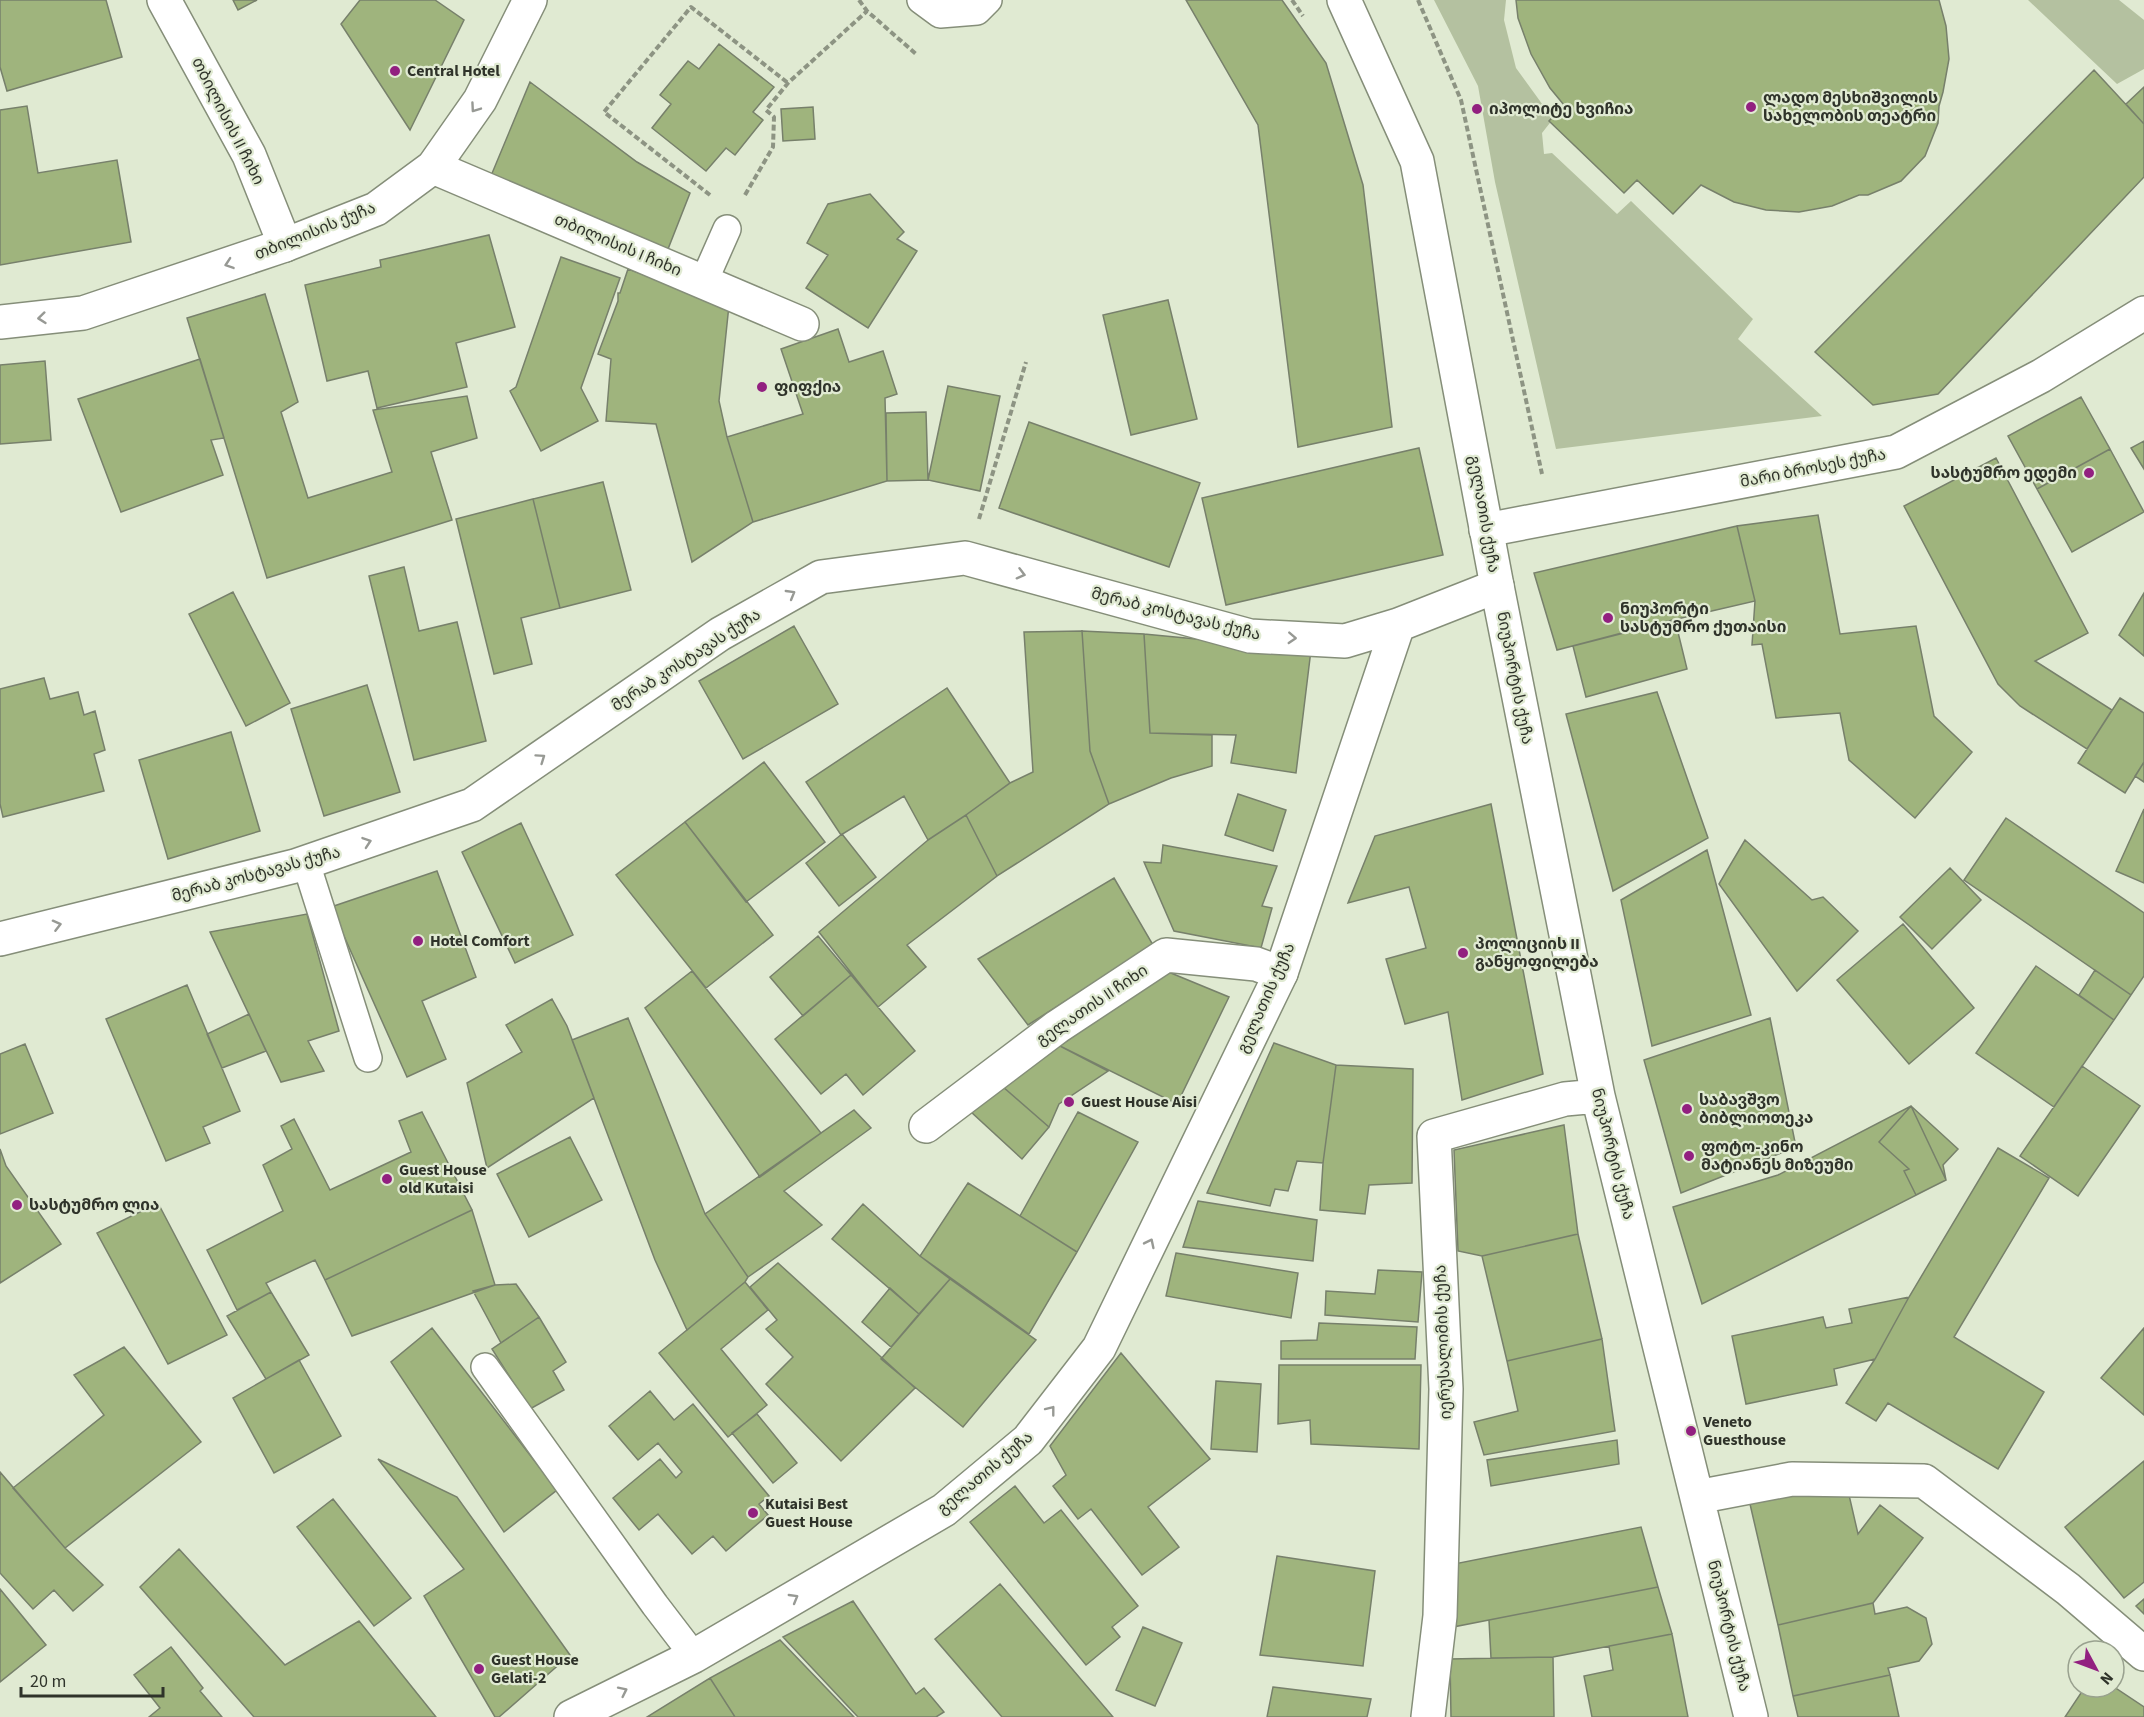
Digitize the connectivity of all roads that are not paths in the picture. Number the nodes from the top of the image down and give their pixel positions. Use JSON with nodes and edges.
{"nodes":[{"id":1,"x":164,"y":0,"type":"edge"},
{"id":2,"x":530,"y":0,"type":"edge"},
{"id":3,"x":921,"y":0,"type":"edge"},
{"id":4,"x":988,"y":0,"type":"edge"},
{"id":5,"x":1344,"y":0,"type":"edge"},
{"id":6,"x":433,"y":168,"type":"junction"},
{"id":7,"x":730,"y":221,"type":"road end"},
{"id":8,"x":285,"y":245,"type":"junction"},
{"id":9,"x":704,"y":281,"type":"junction"},
{"id":10,"x":2144,"y":313,"type":"edge"},
{"id":11,"x":0,"y":322,"type":"edge"},
{"id":12,"x":802,"y":324,"type":"dead end"},
{"id":13,"x":1486,"y":530,"type":"junction"},
{"id":14,"x":1497,"y":586,"type":"junction"},
{"id":15,"x":1398,"y":625,"type":"junction"},
{"id":16,"x":306,"y":863,"type":"junction"},
{"id":17,"x":0,"y":939,"type":"edge"},
{"id":18,"x":1281,"y":973,"type":"junction"},
{"id":19,"x":368,"y":1058,"type":"dead end"},
{"id":20,"x":1598,"y":1096,"type":"junction"},
{"id":21,"x":926,"y":1126,"type":"dead end"},
{"id":22,"x":485,"y":1367,"type":"dead end"},
{"id":23,"x":1697,"y":1497,"type":"junction"},
{"id":24,"x":2144,"y":1654,"type":"edge"},
{"id":25,"x":694,"y":1656,"type":"junction"},
{"id":26,"x":571,"y":1717,"type":"edge"},
{"id":27,"x":1428,"y":1717,"type":"edge"},
{"id":28,"x":1751,"y":1717,"type":"edge"}],
"edges":[{"from":1,"to":8,"type":"street","name":"თბილისის II ჩიხი"},
{"from":2,"to":6,"type":"street","name":"თბილისის ქუჩა","one_way":true},
{"from":3,"to":4,"type":"lane"},
{"from":5,"to":13,"type":"street","name":"გელათის ქუჩა"},
{"from":6,"to":8,"type":"street","name":"თბილისის ქუჩა"},
{"from":6,"to":9,"type":"street","name":"თბილისის I ჩიხი"},
{"from":7,"to":9,"type":"lane"},
{"from":8,"to":11,"type":"street","name":"თბილისის ქუჩა","one_way":true},
{"from":9,"to":12,"type":"street","name":"თბილისის I ჩიხი"},
{"from":10,"to":13,"type":"street","name":"მარი ბროსეს ქუჩა"},
{"from":13,"to":14,"type":"street","name":"გელათის ქუჩა"},
{"from":14,"to":15,"type":"street","name":"გელათის ქუჩა"},
{"from":14,"to":20,"type":"street","name":"ნიუპორტის ქუჩა"},
{"from":16,"to":15,"type":"street","name":"მერაბ კოსტავას ქუჩა","one_way":true},
{"from":15,"to":18,"type":"street","name":"გელათის ქუჩა"},
{"from":17,"to":16,"type":"street","name":"მერაბ კოსტავას ქუჩა","one_way":true},
{"from":16,"to":19,"type":"lane"},
{"from":18,"to":21,"type":"street","name":"გელათის II ჩიხი"},
{"from":25,"to":18,"type":"street","name":"გელათის ქუჩა","one_way":true},
{"from":20,"to":23,"type":"street","name":"ნიუპორტის ქუჩა"},
{"from":20,"to":27,"type":"street","name":"იერუსალიმის ქუჩა"},
{"from":22,"to":25,"type":"lane"},
{"from":23,"to":24,"type":"street"},
{"from":23,"to":28,"type":"street","name":"ნიუპორტის ქუჩა"},
{"from":26,"to":25,"type":"street","name":"გელათის ქუჩა","one_way":true}]}
